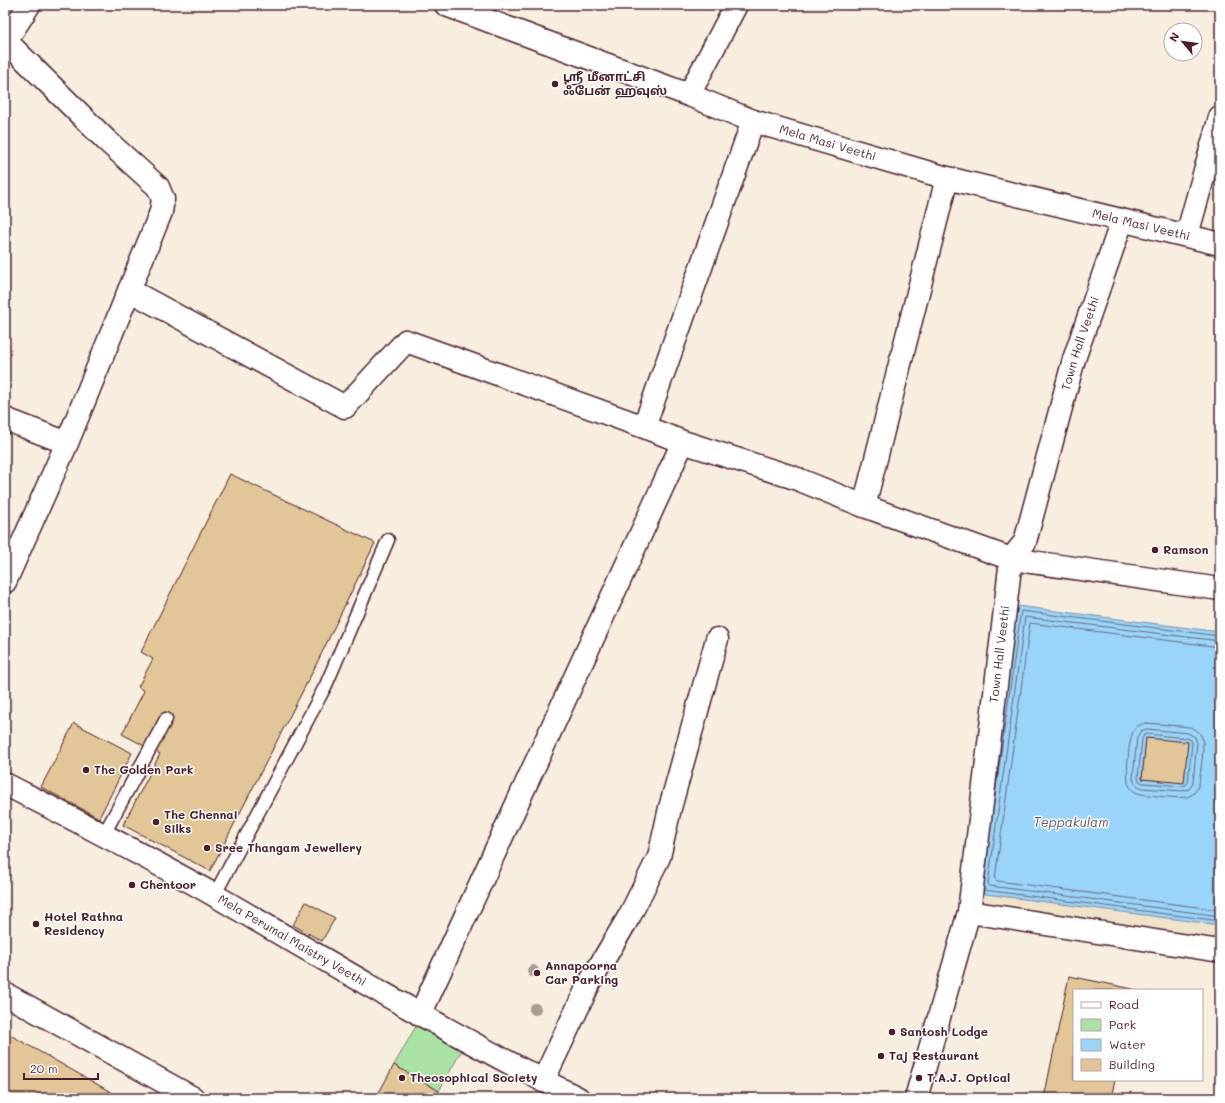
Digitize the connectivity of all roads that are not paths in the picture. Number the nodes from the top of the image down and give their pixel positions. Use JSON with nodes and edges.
{"nodes":[{"id":1,"x":29,"y":5,"type":"edge"},
{"id":2,"x":446,"y":5,"type":"edge"},
{"id":3,"x":736,"y":5,"type":"edge"},
{"id":4,"x":5,"y":42,"type":"edge"},
{"id":5,"x":689,"y":95,"type":"junction"},
{"id":6,"x":1220,"y":117,"type":"edge"},
{"id":7,"x":753,"y":121,"type":"junction"},
{"id":8,"x":947,"y":178,"type":"junction"},
{"id":9,"x":1122,"y":220,"type":"junction"},
{"id":10,"x":1187,"y":235,"type":"junction"},
{"id":11,"x":1220,"y":244,"type":"edge"},
{"id":12,"x":129,"y":290,"type":"junction"},
{"id":13,"x":5,"y":418,"type":"edge"},
{"id":14,"x":644,"y":428,"type":"junction"},
{"id":15,"x":683,"y":442,"type":"junction"},
{"id":16,"x":67,"y":443,"type":"junction"},
{"id":17,"x":864,"y":506,"type":"junction"},
{"id":18,"x":388,"y":540,"type":"dead end"},
{"id":19,"x":1011,"y":559,"type":"junction"},
{"id":20,"x":5,"y":582,"type":"edge"},
{"id":21,"x":1220,"y":589,"type":"edge"},
{"id":22,"x":716,"y":639,"type":"dead end"},
{"id":23,"x":166,"y":719,"type":"dead end"},
{"id":24,"x":5,"y":784,"type":"edge"},
{"id":25,"x":103,"y":836,"type":"junction"},
{"id":26,"x":214,"y":896,"type":"junction"},
{"id":27,"x":969,"y":912,"type":"junction"},
{"id":28,"x":1220,"y":951,"type":"edge"},
{"id":29,"x":5,"y":994,"type":"edge"},
{"id":30,"x":420,"y":1015,"type":"junction"},
{"id":31,"x":543,"y":1081,"type":"junction"},
{"id":32,"x":193,"y":1098,"type":"edge"},
{"id":33,"x":578,"y":1098,"type":"edge"},
{"id":34,"x":916,"y":1098,"type":"edge"}],
"edges":[{"from":1,"to":4,"type":"street"},
{"from":2,"to":5,"type":"street","name":"Mela Masi Veethi"},
{"from":3,"to":5,"type":"street"},
{"from":4,"to":12,"type":"street"},
{"from":5,"to":7,"type":"street","name":"Mela Masi Veethi"},
{"from":6,"to":10,"type":"street"},
{"from":7,"to":8,"type":"street","name":"Mela Masi Veethi"},
{"from":7,"to":14,"type":"street"},
{"from":8,"to":9,"type":"street","name":"Mela Masi Veethi"},
{"from":8,"to":17,"type":"street"},
{"from":9,"to":10,"type":"street","name":"Mela Masi Veethi"},
{"from":9,"to":19,"type":"street","name":"Town Hall Veethi"},
{"from":10,"to":11,"type":"street","name":"Mela Masi Veethi"},
{"from":12,"to":14,"type":"street"},
{"from":12,"to":16,"type":"street"},
{"from":13,"to":16,"type":"street"},
{"from":14,"to":15,"type":"street"},
{"from":15,"to":17,"type":"street"},
{"from":15,"to":30,"type":"street"},
{"from":16,"to":20,"type":"street"},
{"from":17,"to":19,"type":"street"},
{"from":18,"to":26,"type":"lane"},
{"from":19,"to":21,"type":"street"},
{"from":19,"to":27,"type":"street","name":"Town Hall Veethi"},
{"from":22,"to":31,"type":"street"},
{"from":23,"to":25,"type":"lane"},
{"from":24,"to":25,"type":"street","name":"Mela Perumal Maistry Veethi"},
{"from":25,"to":26,"type":"street","name":"Mela Perumal Maistry Veethi"},
{"from":26,"to":30,"type":"street","name":"Mela Perumal Maistry Veethi"},
{"from":27,"to":28,"type":"street"},
{"from":27,"to":34,"type":"street","name":"Town Hall Veethi"},
{"from":29,"to":32,"type":"street"},
{"from":30,"to":31,"type":"street","name":"Mela Perumal Maistry Veethi"},
{"from":31,"to":33,"type":"street","name":"Mela Perumal Maistry Veethi"}]}
